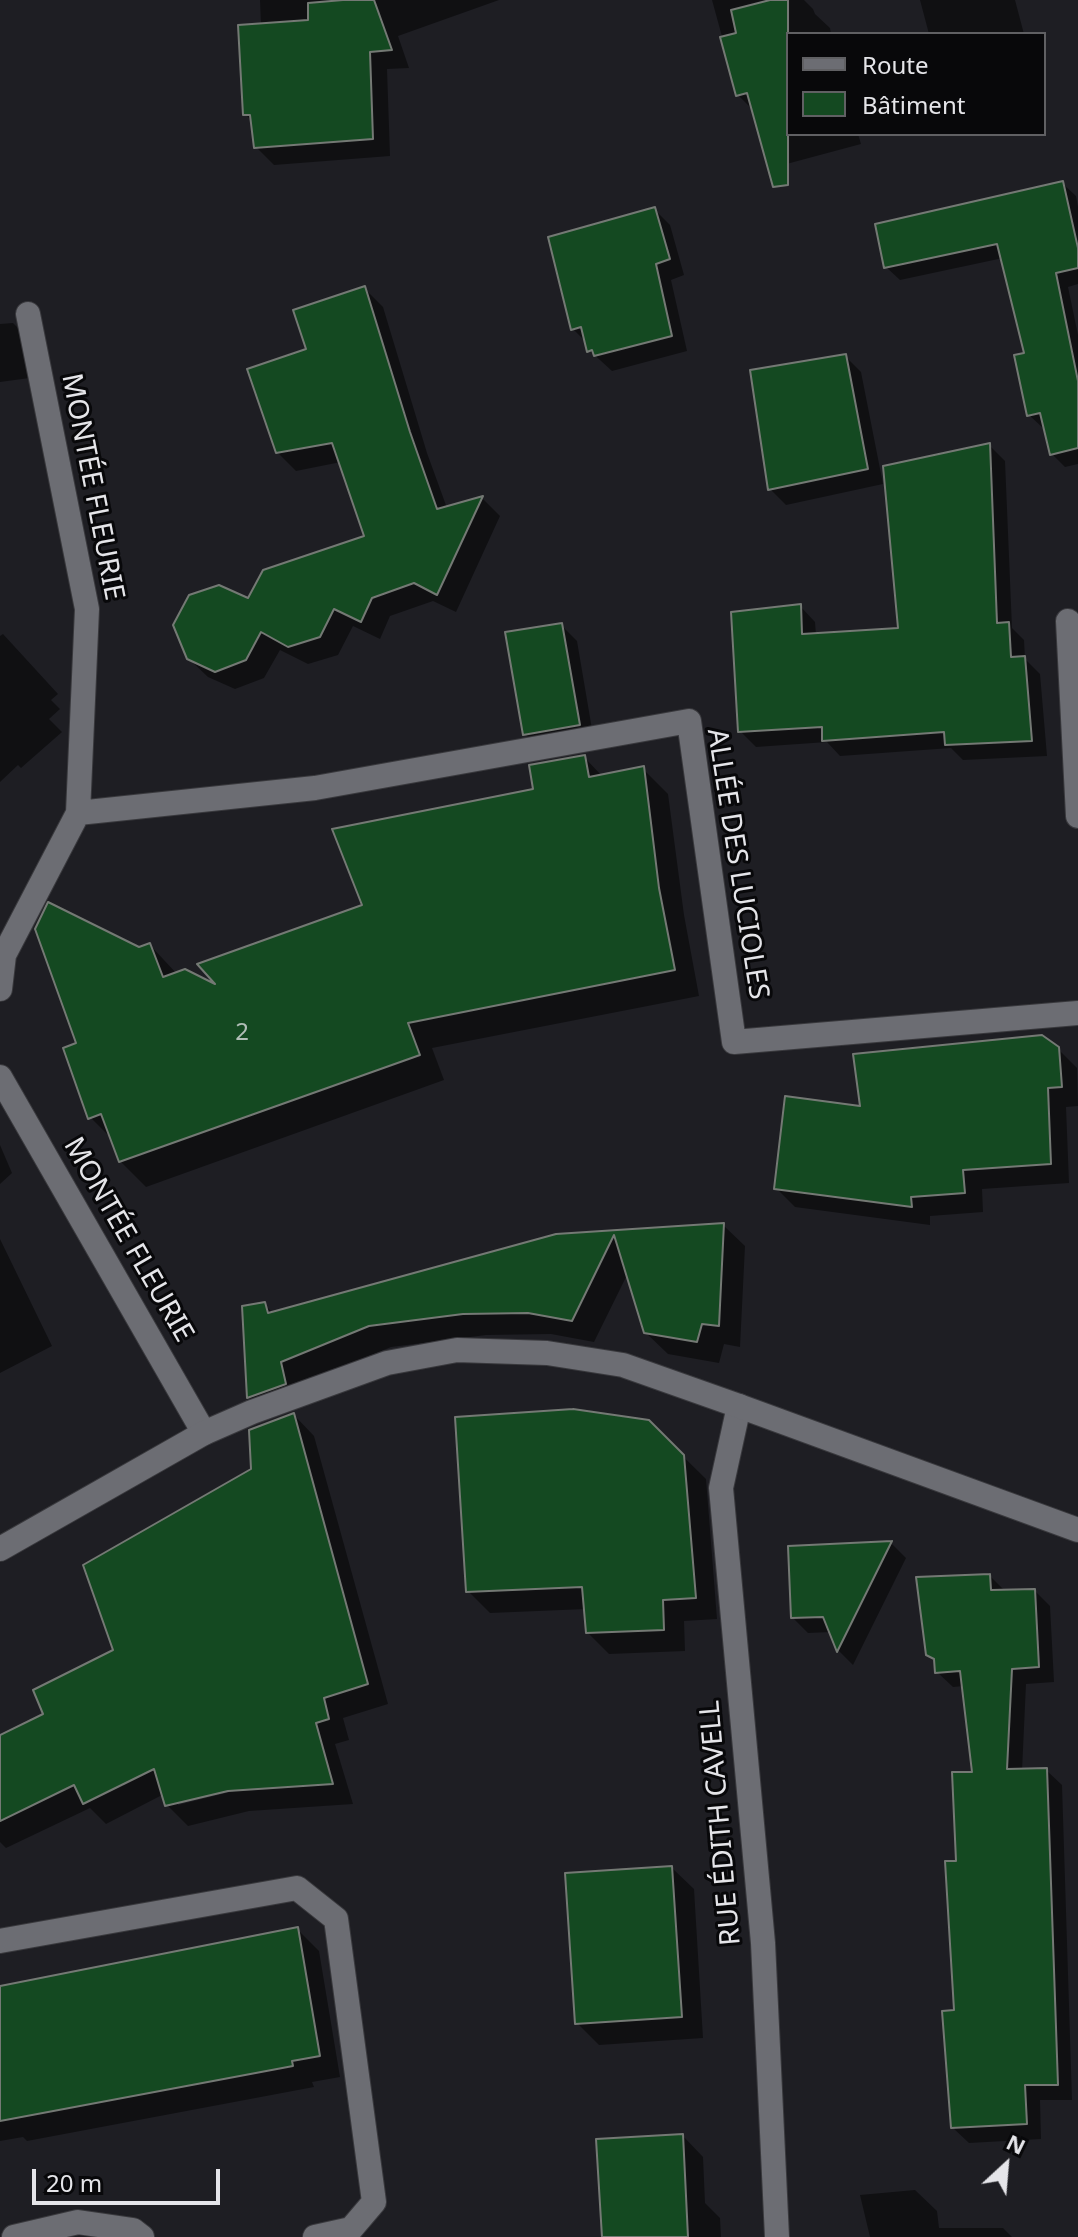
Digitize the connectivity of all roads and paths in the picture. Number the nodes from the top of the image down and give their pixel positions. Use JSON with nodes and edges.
{"nodes":[{"id":1,"x":28,"y":314,"type":"dead end"},
{"id":2,"x":1068,"y":621,"type":"dead end"},
{"id":3,"x":78,"y":813,"type":"junction"},
{"id":4,"x":1078,"y":816,"type":"edge"},
{"id":5,"x":0,"y":989,"type":"edge"},
{"id":6,"x":1078,"y":1013,"type":"edge"},
{"id":7,"x":0,"y":1077,"type":"edge"},
{"id":8,"x":739,"y":1406,"type":"junction"},
{"id":9,"x":204,"y":1433,"type":"junction"},
{"id":10,"x":1078,"y":1530,"type":"edge"},
{"id":11,"x":0,"y":1549,"type":"edge"},
{"id":12,"x":0,"y":1941,"type":"edge"},
{"id":13,"x":14,"y":2237,"type":"edge"},
{"id":14,"x":142,"y":2237,"type":"edge"},
{"id":15,"x":315,"y":2237,"type":"edge"},
{"id":16,"x":777,"y":2237,"type":"edge"}],
"edges":[{"from":1,"to":3,"type":"street","name":"MONTÉE FLEURIE"},
{"from":2,"to":4,"type":"street"},
{"from":3,"to":5,"type":"street","name":"MONTÉE FLEURIE"},
{"from":3,"to":6,"type":"street","name":"ALLÉE DES LUCIOLES"},
{"from":7,"to":9,"type":"street","name":"MONTÉE FLEURIE"},
{"from":8,"to":9,"type":"street"},
{"from":8,"to":10,"type":"street"},
{"from":8,"to":16,"type":"street","name":"RUE ÉDITH CAVELL"},
{"from":9,"to":11,"type":"street"},
{"from":12,"to":15,"type":"street"},
{"from":13,"to":14,"type":"street"}]}
